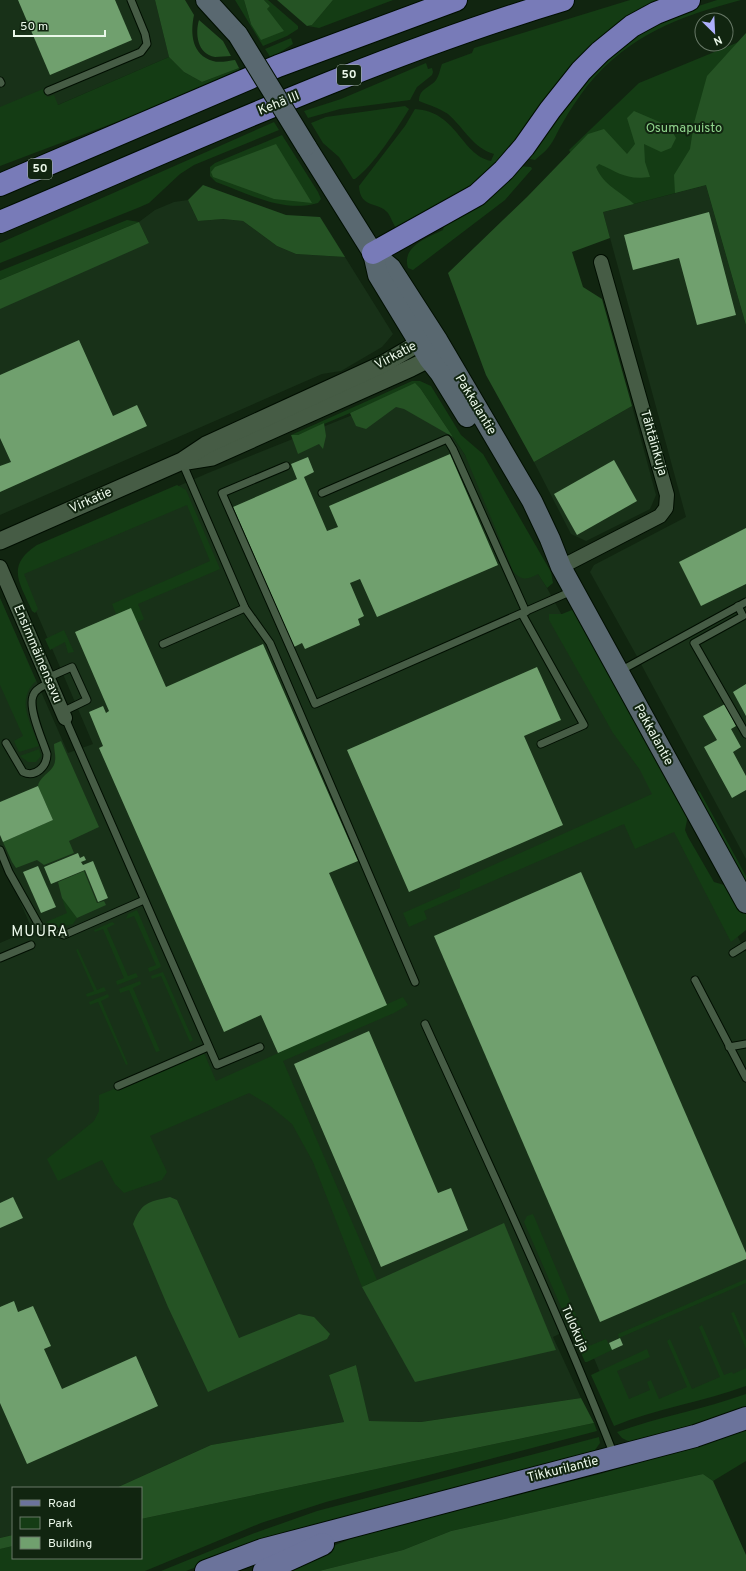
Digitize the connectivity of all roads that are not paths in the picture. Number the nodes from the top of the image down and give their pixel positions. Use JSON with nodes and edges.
{"nodes":[{"id":1,"x":131,"y":0,"type":"edge"},
{"id":2,"x":206,"y":0,"type":"edge"},
{"id":3,"x":217,"y":0,"type":"edge"},
{"id":4,"x":456,"y":0,"type":"edge"},
{"id":5,"x":563,"y":0,"type":"edge"},
{"id":6,"x":689,"y":0,"type":"edge"},
{"id":7,"x":238,"y":35,"type":"junction"},
{"id":8,"x":48,"y":92,"type":"dead end"},
{"id":9,"x":0,"y":185,"type":"edge"},
{"id":10,"x":0,"y":222,"type":"edge"},
{"id":11,"x":373,"y":253,"type":"junction"},
{"id":12,"x":602,"y":262,"type":"dead end"},
{"id":13,"x":429,"y":348,"type":"junction"},
{"id":14,"x":182,"y":462,"type":"junction"},
{"id":15,"x":286,"y":466,"type":"dead end"},
{"id":16,"x":322,"y":493,"type":"dead end"},
{"id":17,"x":0,"y":541,"type":"edge"},
{"id":18,"x":561,"y":567,"type":"junction"},
{"id":19,"x":0,"y":568,"type":"edge"},
{"id":20,"x":574,"y":590,"type":"junction"},
{"id":21,"x":746,"y":602,"type":"edge"},
{"id":22,"x":738,"y":606,"type":"junction"},
{"id":23,"x":245,"y":608,"type":"junction"},
{"id":24,"x":524,"y":613,"type":"junction"},
{"id":25,"x":163,"y":644,"type":"dead end"},
{"id":26,"x":619,"y":672,"type":"junction"},
{"id":27,"x":49,"y":680,"type":"junction"},
{"id":28,"x":64,"y":715,"type":"junction"},
{"id":29,"x":746,"y":734,"type":"edge"},
{"id":30,"x":6,"y":743,"type":"dead end"},
{"id":31,"x":541,"y":744,"type":"dead end"},
{"id":32,"x":0,"y":850,"type":"edge"},
{"id":33,"x":144,"y":900,"type":"junction"},
{"id":34,"x":746,"y":902,"type":"edge"},
{"id":35,"x":31,"y":944,"type":"dead end"},
{"id":36,"x":746,"y":945,"type":"edge"},
{"id":37,"x":733,"y":953,"type":"dead end"},
{"id":38,"x":0,"y":958,"type":"edge"},
{"id":39,"x":695,"y":980,"type":"dead end"},
{"id":40,"x":415,"y":982,"type":"dead end"},
{"id":41,"x":425,"y":1024,"type":"dead end"},
{"id":42,"x":746,"y":1044,"type":"edge"},
{"id":43,"x":208,"y":1047,"type":"junction"},
{"id":44,"x":260,"y":1047,"type":"dead end"},
{"id":45,"x":729,"y":1047,"type":"junction"},
{"id":46,"x":746,"y":1078,"type":"edge"},
{"id":47,"x":118,"y":1086,"type":"dead end"},
{"id":48,"x":746,"y":1418,"type":"edge"},
{"id":49,"x":615,"y":1457,"type":"junction"},
{"id":50,"x":379,"y":1519,"type":"junction"},
{"id":51,"x":206,"y":1571,"type":"edge"},
{"id":52,"x":264,"y":1571,"type":"edge"}],
"edges":[{"from":1,"to":8,"type":"lane"},
{"from":2,"to":7,"type":"main road","name":"Pakkalantie"},
{"from":3,"to":7,"type":"main road","name":"Pakkalantie"},
{"from":4,"to":9,"type":"highway","number":"50"},
{"from":5,"to":10,"type":"highway","name":"Kehä III","number":"50"},
{"from":6,"to":11,"type":"highway"},
{"from":7,"to":11,"type":"main road","name":"Pakkalantie","bridge":true},
{"from":11,"to":13,"type":"main road","name":"Pakkalantie"},
{"from":12,"to":18,"type":"street","name":"Tähtäinkuja"},
{"from":13,"to":14,"type":"street","name":"Virkatie"},
{"from":13,"to":18,"type":"main road","name":"Pakkalantie"},
{"from":14,"to":17,"type":"street","name":"Virkatie"},
{"from":14,"to":23,"type":"lane"},
{"from":15,"to":24,"type":"lane"},
{"from":16,"to":24,"type":"lane"},
{"from":18,"to":20,"type":"main road","name":"Pakkalantie"},
{"from":19,"to":27,"type":"street","name":"Ensimmäinensavu"},
{"from":20,"to":24,"type":"lane"},
{"from":20,"to":26,"type":"main road","name":"Pakkalantie"},
{"from":21,"to":22,"type":"lane"},
{"from":22,"to":26,"type":"lane"},
{"from":22,"to":29,"type":"lane"},
{"from":23,"to":25,"type":"lane"},
{"from":23,"to":40,"type":"lane"},
{"from":24,"to":31,"type":"lane"},
{"from":26,"to":34,"type":"main road","name":"Pakkalantie"},
{"from":27,"to":28,"type":"street","name":"Ensimmäinensavu"},
{"from":27,"to":28,"type":"lane"},
{"from":27,"to":30,"type":"lane"},
{"from":28,"to":33,"type":"lane"},
{"from":32,"to":33,"type":"lane"},
{"from":33,"to":43,"type":"lane"},
{"from":35,"to":38,"type":"lane"},
{"from":36,"to":37,"type":"lane"},
{"from":39,"to":45,"type":"lane"},
{"from":41,"to":49,"type":"lane","name":"Tulokuja"},
{"from":42,"to":45,"type":"lane"},
{"from":43,"to":44,"type":"lane"},
{"from":43,"to":47,"type":"lane"},
{"from":45,"to":46,"type":"lane"},
{"from":48,"to":49,"type":"main road","name":"Tikkurilantie"},
{"from":49,"to":50,"type":"main road","name":"Tikkurilantie"},
{"from":50,"to":51,"type":"main road","name":"Tikkurilantie"},
{"from":50,"to":52,"type":"main road","name":"Tikkurilantie"}]}
